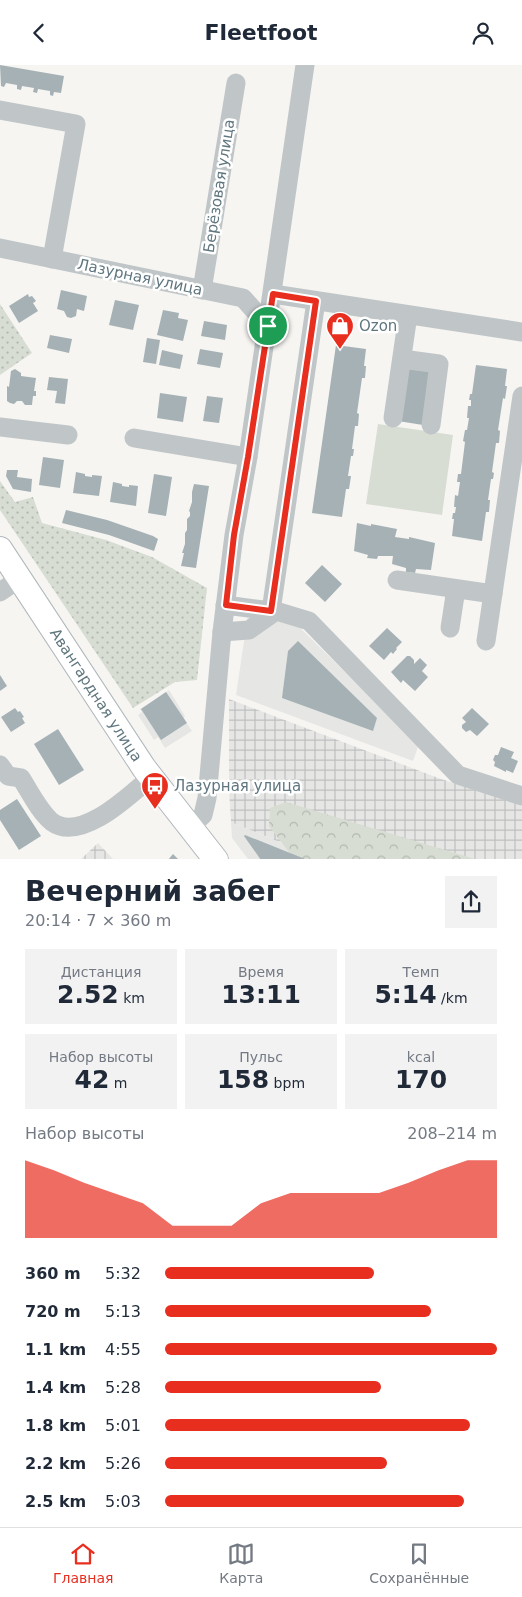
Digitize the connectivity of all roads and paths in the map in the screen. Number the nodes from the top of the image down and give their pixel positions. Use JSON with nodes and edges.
{"nodes":[{"id":1,"x":306,"y":65,"type":"edge"},
{"id":2,"x":236,"y":83,"type":"dead end"},
{"id":3,"x":0,"y":110,"type":"edge"},
{"id":4,"x":0,"y":248,"type":"edge"},
{"id":5,"x":52,"y":259,"type":"junction"},
{"id":6,"x":202,"y":290,"type":"junction"},
{"id":7,"x":273,"y":294,"type":"junction"},
{"id":8,"x":316,"y":301,"type":"junction"},
{"id":9,"x":408,"y":315,"type":"junction"},
{"id":10,"x":268,"y":326,"type":"junction"},
{"id":11,"x":522,"y":332,"type":"edge"},
{"id":12,"x":402,"y":359,"type":"junction"},
{"id":13,"x":522,"y":396,"type":"edge"},
{"id":14,"x":393,"y":419,"type":"dead end"},
{"id":15,"x":431,"y":425,"type":"dead end"},
{"id":16,"x":0,"y":427,"type":"edge"},
{"id":17,"x":68,"y":435,"type":"dead end"},
{"id":18,"x":134,"y":437,"type":"dead end"},
{"id":19,"x":248,"y":457,"type":"junction"},
{"id":20,"x":0,"y":549,"type":"edge"},
{"id":21,"x":397,"y":580,"type":"dead end"},
{"id":22,"x":10,"y":586,"type":"edge"},
{"id":23,"x":456,"y":589,"type":"junction"},
{"id":24,"x":493,"y":594,"type":"junction"},
{"id":25,"x":226,"y":605,"type":"junction"},
{"id":26,"x":450,"y":629,"type":"dead end"},
{"id":27,"x":222,"y":632,"type":"junction"},
{"id":28,"x":486,"y":641,"type":"dead end"},
{"id":29,"x":3,"y":774,"type":"edge"},
{"id":30,"x":151,"y":777,"type":"junction"},
{"id":31,"x":522,"y":797,"type":"edge"},
{"id":32,"x":191,"y":827,"type":"junction"},
{"id":33,"x":216,"y":859,"type":"edge"}],
"edges":[{"from":1,"to":7,"type":"street"},
{"from":2,"to":6,"type":"street","name":"Берёзовая улица"},
{"from":3,"to":5,"type":"street"},
{"from":4,"to":5,"type":"street","name":"Лазурная улица"},
{"from":5,"to":6,"type":"street","name":"Лазурная улица"},
{"from":6,"to":10,"type":"street","name":"Лазурная улица"},
{"from":7,"to":8,"type":"street"},
{"from":7,"to":10,"type":"street"},
{"from":8,"to":9,"type":"street"},
{"from":8,"to":25,"type":"street"},
{"from":9,"to":11,"type":"street"},
{"from":9,"to":12,"type":"street"},
{"from":10,"to":19,"type":"street"},
{"from":12,"to":14,"type":"street"},
{"from":12,"to":15,"type":"street"},
{"from":13,"to":24,"type":"street"},
{"from":16,"to":17,"type":"street"},
{"from":18,"to":19,"type":"street"},
{"from":19,"to":25,"type":"street"},
{"from":20,"to":22,"type":"main road","name":"Авангардная улица"},
{"from":21,"to":23,"type":"street"},
{"from":22,"to":30,"type":"main road","name":"Авангардная улица"},
{"from":23,"to":24,"type":"street"},
{"from":23,"to":26,"type":"street"},
{"from":24,"to":28,"type":"street"},
{"from":25,"to":27,"type":"street"},
{"from":27,"to":31,"type":"street"},
{"from":27,"to":32,"type":"street"},
{"from":29,"to":30,"type":"street"},
{"from":30,"to":32,"type":"main road","name":"Авангардная улица"},
{"from":32,"to":33,"type":"main road","name":"Авангардная улица"}]}
